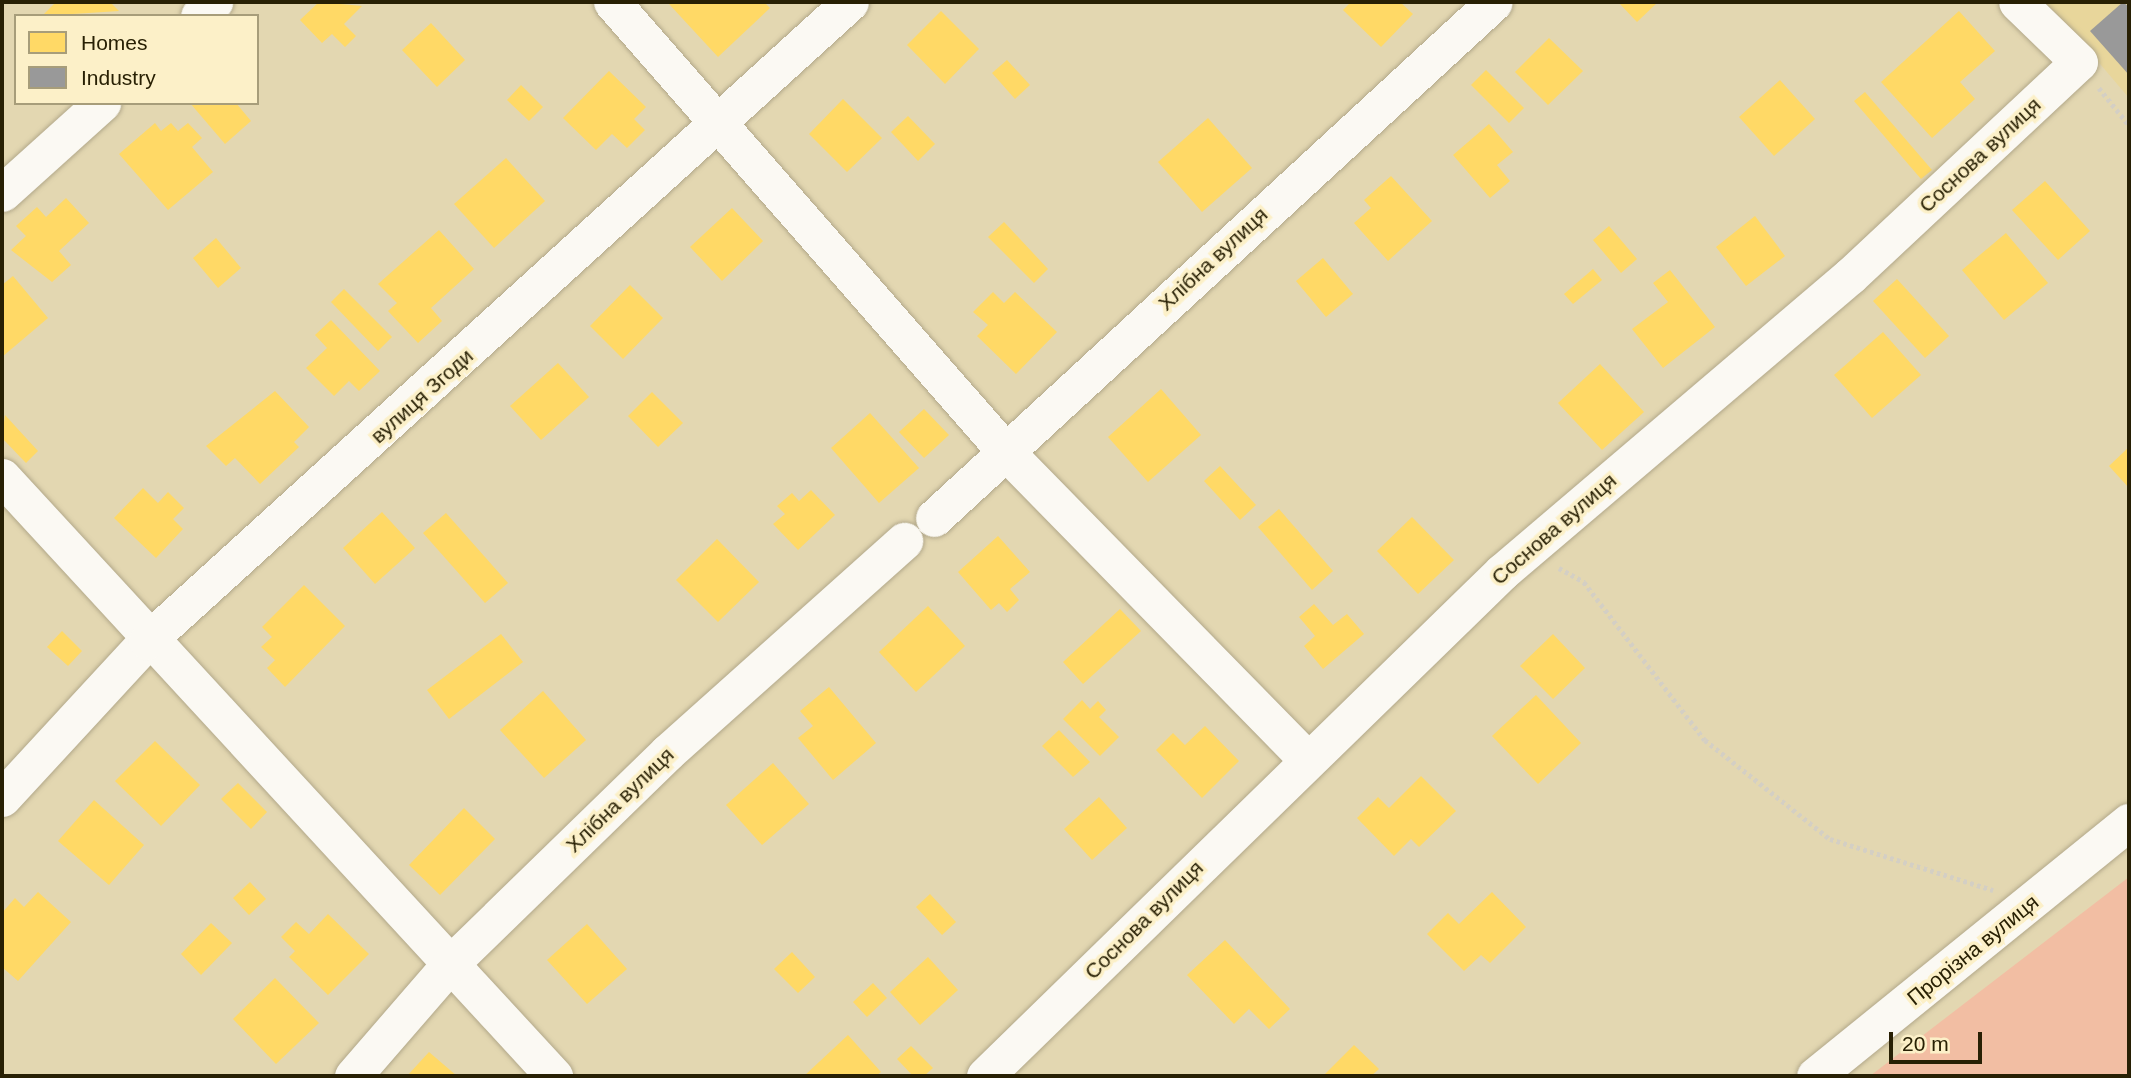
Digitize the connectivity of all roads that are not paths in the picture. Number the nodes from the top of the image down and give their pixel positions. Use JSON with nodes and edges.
{"nodes":[{"id":1,"x":214,"y":2,"type":"edge"},
{"id":2,"x":612,"y":2,"type":"edge"},
{"id":3,"x":850,"y":2,"type":"edge"},
{"id":4,"x":1494,"y":2,"type":"edge"},
{"id":5,"x":2017,"y":2,"type":"edge"},
{"id":6,"x":201,"y":14,"type":"edge"},
{"id":7,"x":100,"y":105,"type":"edge"},
{"id":8,"x":718,"y":122,"type":"junction"},
{"id":9,"x":2,"y":193,"type":"edge"},
{"id":10,"x":1006,"y":452,"type":"junction"},
{"id":11,"x":2,"y":477,"type":"edge"},
{"id":12,"x":934,"y":519,"type":"dead end"},
{"id":13,"x":904,"y":541,"type":"dead end"},
{"id":14,"x":147,"y":641,"type":"junction"},
{"id":15,"x":1306,"y":758,"type":"junction"},
{"id":16,"x":2,"y":799,"type":"edge"},
{"id":17,"x":2129,"y":822,"type":"edge"},
{"id":18,"x":450,"y":964,"type":"junction"},
{"id":19,"x":353,"y":1076,"type":"edge"},
{"id":20,"x":554,"y":1076,"type":"edge"},
{"id":21,"x":985,"y":1076,"type":"edge"},
{"id":22,"x":1815,"y":1076,"type":"edge"}],
"edges":[{"from":1,"to":6,"type":"street"},
{"from":2,"to":8,"type":"street"},
{"from":3,"to":8,"type":"street","name":"вулиця Згоди"},
{"from":4,"to":10,"type":"street","name":"Хлібна вулиця"},
{"from":5,"to":15,"type":"street","name":"Соснова вулиця"},
{"from":7,"to":9,"type":"street"},
{"from":8,"to":10,"type":"street"},
{"from":8,"to":14,"type":"street","name":"вулиця Згоди"},
{"from":10,"to":12,"type":"street","name":"Хлібна вулиця"},
{"from":10,"to":15,"type":"street"},
{"from":11,"to":14,"type":"street"},
{"from":13,"to":18,"type":"street","name":"Хлібна вулиця"},
{"from":14,"to":16,"type":"street","name":"вулиця Згоди"},
{"from":14,"to":18,"type":"street"},
{"from":15,"to":21,"type":"street","name":"Соснова вулиця"},
{"from":17,"to":22,"type":"street","name":"Прорізна вулиця"},
{"from":18,"to":19,"type":"street","name":"Хлібна вулиця"},
{"from":18,"to":20,"type":"street"}]}
